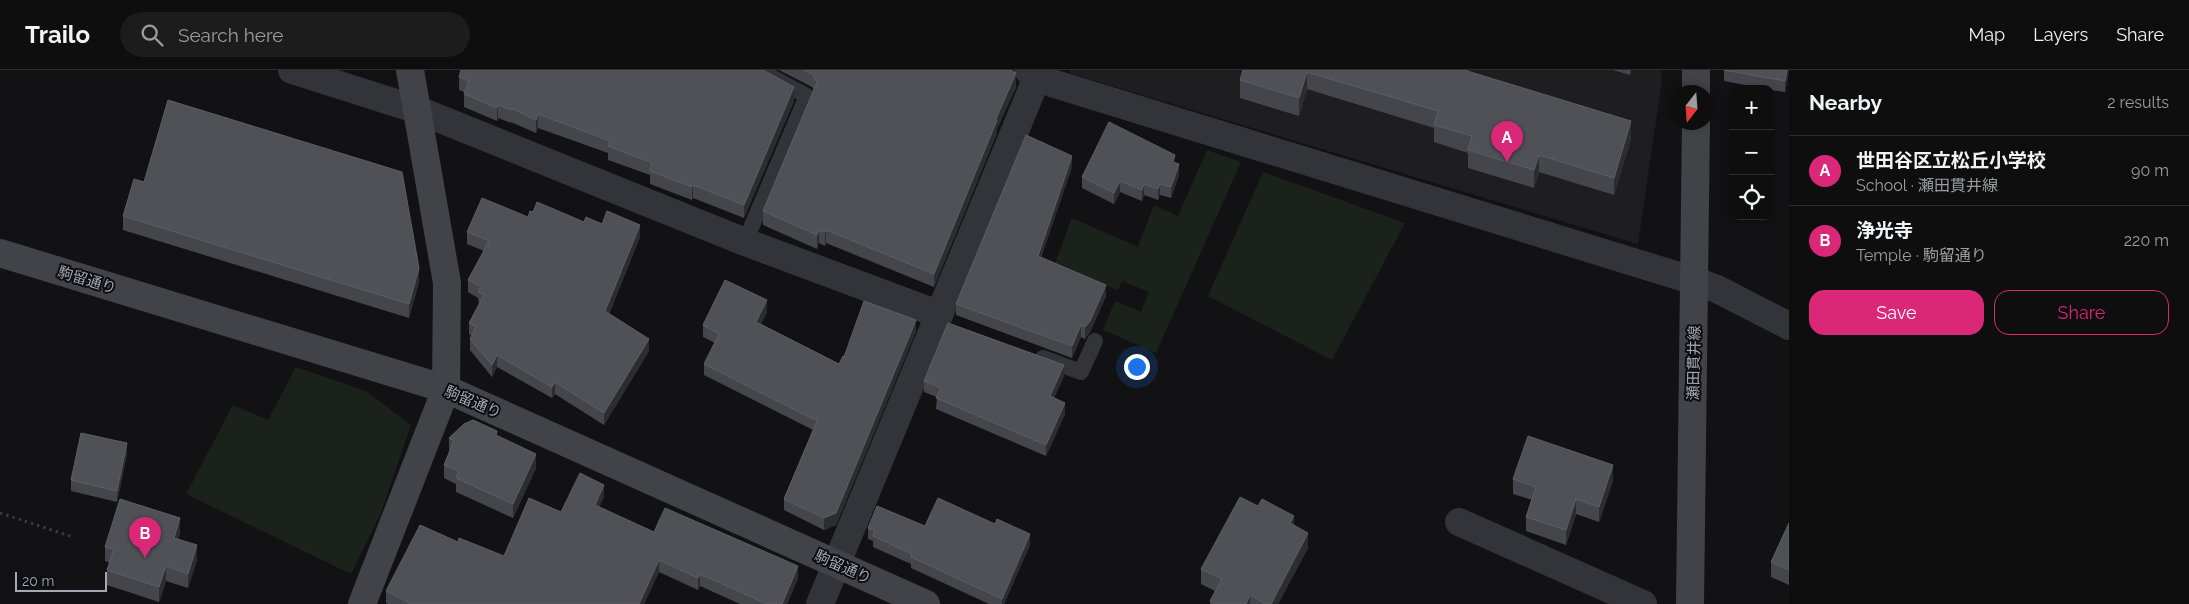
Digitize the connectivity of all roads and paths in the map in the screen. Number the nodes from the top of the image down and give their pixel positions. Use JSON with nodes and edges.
{"nodes":[{"id":1,"x":292,"y":70,"type":"edge"},
{"id":2,"x":410,"y":70,"type":"edge"},
{"id":3,"x":758,"y":70,"type":"edge"},
{"id":4,"x":1696,"y":70,"type":"edge"},
{"id":5,"x":1036,"y":72,"type":"edge"},
{"id":6,"x":1696,"y":85,"type":"edge"},
{"id":7,"x":418,"y":110,"type":"junction"},
{"id":8,"x":1696,"y":130,"type":"edge"},
{"id":9,"x":745,"y":242,"type":"junction"},
{"id":10,"x":1,"y":258,"type":"edge"},
{"id":11,"x":1695,"y":281,"type":"junction"},
{"id":12,"x":947,"y":320,"type":"junction"},
{"id":13,"x":1789,"y":326,"type":"edge"},
{"id":14,"x":1095,"y":341,"type":"dead end"},
{"id":15,"x":1027,"y":352,"type":"edge"},
{"id":16,"x":446,"y":389,"type":"junction"},
{"id":17,"x":0,"y":513,"type":"edge"},
{"id":18,"x":1459,"y":522,"type":"dead end"},
{"id":19,"x":73,"y":537,"type":"dead end"},
{"id":20,"x":836,"y":564,"type":"junction"},
{"id":21,"x":1595,"y":594,"type":"edge"},
{"id":22,"x":362,"y":604,"type":"edge"},
{"id":23,"x":820,"y":604,"type":"edge"},
{"id":24,"x":926,"y":604,"type":"edge"},
{"id":25,"x":1644,"y":604,"type":"edge"},
{"id":26,"x":1690,"y":604,"type":"edge"}],
"edges":[{"from":1,"to":7,"type":"street"},
{"from":2,"to":7,"type":"street"},
{"from":3,"to":9,"type":"lane"},
{"from":4,"to":6,"type":"street"},
{"from":5,"to":11,"type":"street"},
{"from":5,"to":12,"type":"street"},
{"from":7,"to":9,"type":"street"},
{"from":7,"to":16,"type":"street"},
{"from":8,"to":11,"type":"street","name":"瀬田貫井線"},
{"from":9,"to":12,"type":"street"},
{"from":10,"to":16,"type":"street","name":"駒留通り"},
{"from":11,"to":13,"type":"street"},
{"from":11,"to":26,"type":"street","name":"瀬田貫井線"},
{"from":12,"to":20,"type":"street"},
{"from":14,"to":15,"type":"lane"},
{"from":16,"to":20,"type":"street","name":"駒留通り"},
{"from":16,"to":22,"type":"street"},
{"from":17,"to":19,"type":"path"},
{"from":18,"to":21,"type":"street"},
{"from":20,"to":23,"type":"street"},
{"from":20,"to":24,"type":"street","name":"駒留通り"},
{"from":21,"to":25,"type":"street"}]}
